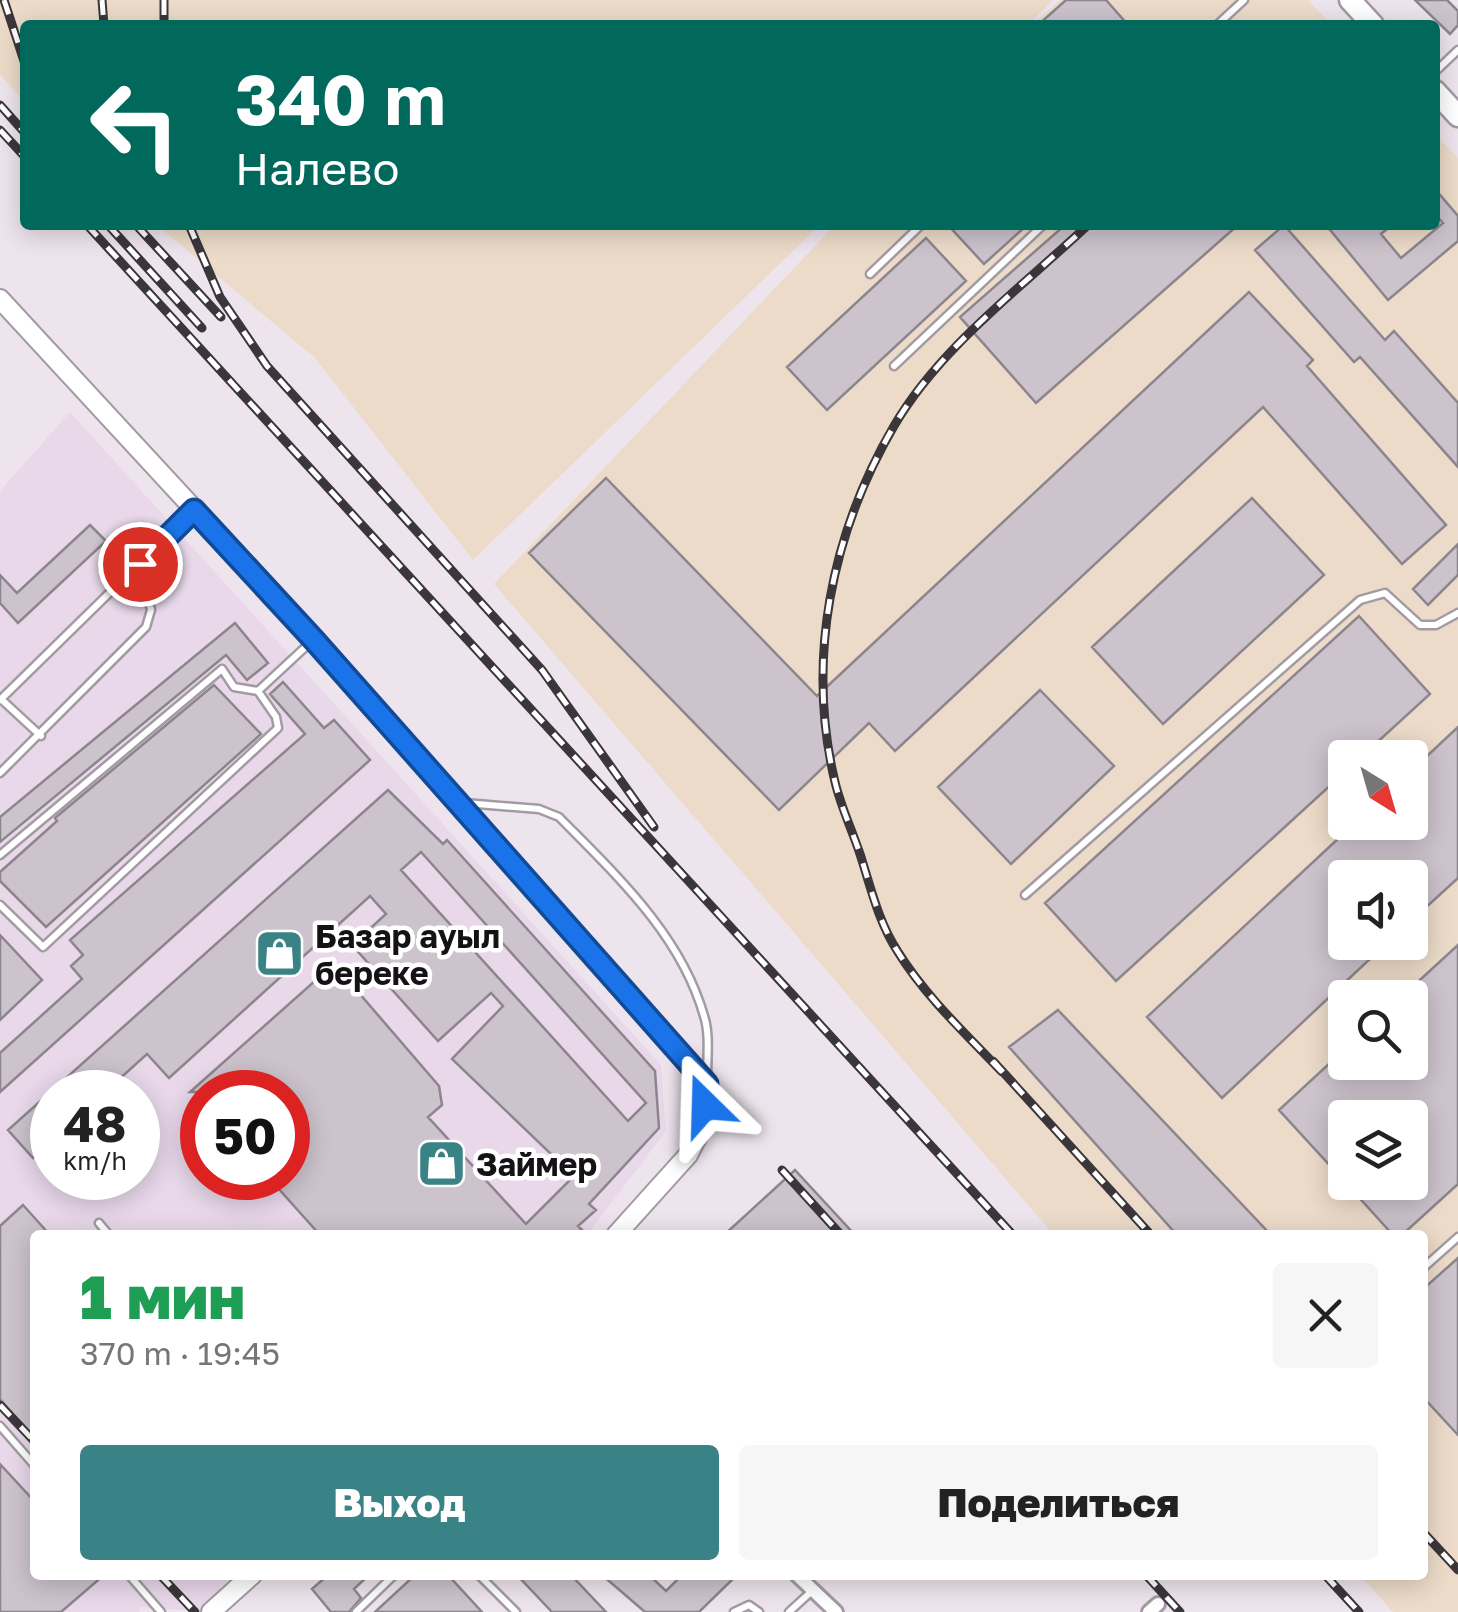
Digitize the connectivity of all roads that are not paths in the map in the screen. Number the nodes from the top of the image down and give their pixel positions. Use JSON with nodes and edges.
{"nodes":[{"id":1,"x":1244,"y":0,"type":"edge"},
{"id":2,"x":1350,"y":0,"type":"edge"},
{"id":3,"x":1222,"y":20,"type":"edge"},
{"id":4,"x":1368,"y":20,"type":"edge"},
{"id":5,"x":1440,"y":97,"type":"edge"},
{"id":6,"x":1458,"y":116,"type":"edge"},
{"id":7,"x":916,"y":230,"type":"edge"},
{"id":8,"x":1038,"y":230,"type":"edge"},
{"id":9,"x":870,"y":274,"type":"dead end"},
{"id":10,"x":0,"y":299,"type":"edge"},
{"id":11,"x":894,"y":366,"type":"dead end"},
{"id":12,"x":194,"y":510,"type":"junction"},
{"id":13,"x":140,"y":564,"type":"junction"},
{"id":14,"x":1458,"y":613,"type":"edge"},
{"id":15,"x":314,"y":640,"type":"junction"},
{"id":16,"x":258,"y":691,"type":"junction"},
{"id":17,"x":0,"y":699,"type":"edge"},
{"id":18,"x":41,"y":736,"type":"junction"},
{"id":19,"x":0,"y":773,"type":"edge"},
{"id":20,"x":458,"y":803,"type":"junction"},
{"id":21,"x":0,"y":855,"type":"edge"},
{"id":22,"x":1024,"y":895,"type":"dead end"},
{"id":23,"x":0,"y":904,"type":"edge"},
{"id":24,"x":707,"y":1084,"type":"junction"},
{"id":25,"x":99,"y":1223,"type":"dead end"},
{"id":26,"x":105,"y":1230,"type":"edge"},
{"id":27,"x":620,"y":1230,"type":"edge"},
{"id":28,"x":1458,"y":1237,"type":"edge"},
{"id":29,"x":1428,"y":1264,"type":"edge"},
{"id":30,"x":0,"y":1426,"type":"edge"},
{"id":31,"x":30,"y":1460,"type":"edge"},
{"id":32,"x":133,"y":1580,"type":"edge"},
{"id":33,"x":246,"y":1580,"type":"edge"},
{"id":34,"x":389,"y":1580,"type":"edge"},
{"id":35,"x":484,"y":1580,"type":"edge"},
{"id":36,"x":802,"y":1580,"type":"edge"},
{"id":37,"x":813,"y":1590,"type":"junction"},
{"id":38,"x":161,"y":1612,"type":"edge"},
{"id":39,"x":211,"y":1612,"type":"edge"},
{"id":40,"x":356,"y":1612,"type":"edge"},
{"id":41,"x":516,"y":1612,"type":"edge"},
{"id":42,"x":734,"y":1612,"type":"edge"},
{"id":43,"x":758,"y":1612,"type":"edge"},
{"id":44,"x":790,"y":1612,"type":"edge"},
{"id":45,"x":836,"y":1612,"type":"edge"}],
"edges":[{"from":1,"to":3,"type":"lane"},
{"from":2,"to":4,"type":"main road"},
{"from":5,"to":6,"type":"main road"},
{"from":7,"to":9,"type":"lane"},
{"from":8,"to":11,"type":"lane"},
{"from":10,"to":12,"type":"main road"},
{"from":12,"to":13,"type":"lane"},
{"from":12,"to":15,"type":"main road"},
{"from":13,"to":17,"type":"lane"},
{"from":13,"to":18,"type":"lane"},
{"from":14,"to":22,"type":"lane"},
{"from":15,"to":16,"type":"lane"},
{"from":15,"to":20,"type":"main road"},
{"from":16,"to":21,"type":"lane"},
{"from":16,"to":23,"type":"lane"},
{"from":17,"to":18,"type":"lane"},
{"from":18,"to":19,"type":"lane"},
{"from":20,"to":24,"type":"main road"},
{"from":20,"to":24,"type":"lane"},
{"from":24,"to":27,"type":"main road"},
{"from":25,"to":26,"type":"lane"},
{"from":28,"to":29,"type":"lane"},
{"from":30,"to":31,"type":"lane"},
{"from":32,"to":38,"type":"lane"},
{"from":33,"to":39,"type":"main road"},
{"from":34,"to":40,"type":"lane"},
{"from":35,"to":41,"type":"lane"},
{"from":36,"to":37,"type":"street"},
{"from":37,"to":44,"type":"lane"},
{"from":37,"to":45,"type":"street"},
{"from":42,"to":43,"type":"lane"}]}
